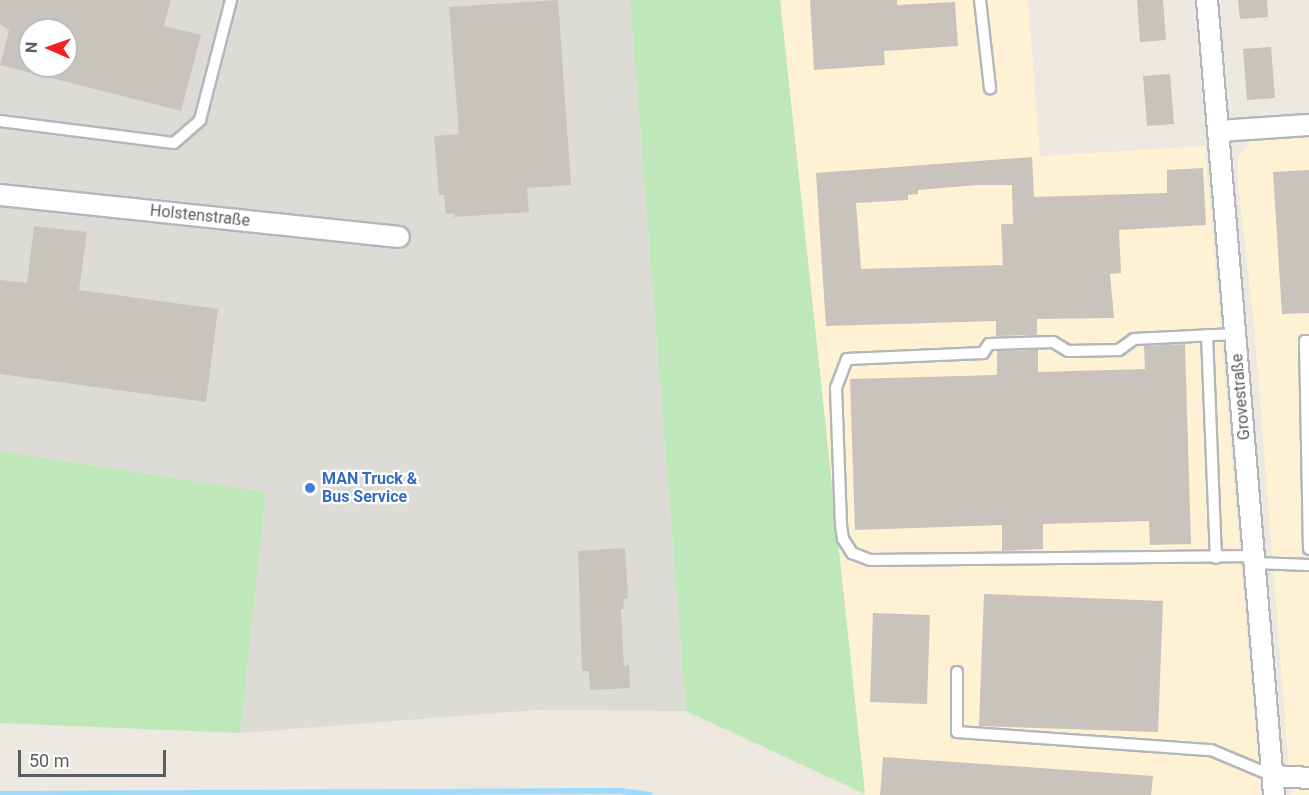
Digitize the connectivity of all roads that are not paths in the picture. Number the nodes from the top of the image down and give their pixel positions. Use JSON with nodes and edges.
{"nodes":[{"id":1,"x":231,"y":0,"type":"edge"},
{"id":2,"x":980,"y":0,"type":"edge"},
{"id":3,"x":1207,"y":0,"type":"edge"},
{"id":4,"x":990,"y":88,"type":"dead end"},
{"id":5,"x":0,"y":121,"type":"edge"},
{"id":6,"x":1309,"y":125,"type":"edge"},
{"id":7,"x":1218,"y":131,"type":"junction"},
{"id":8,"x":0,"y":195,"type":"edge"},
{"id":9,"x":399,"y":237,"type":"dead end"},
{"id":10,"x":1235,"y":334,"type":"junction"},
{"id":11,"x":1207,"y":335,"type":"junction"},
{"id":12,"x":1309,"y":341,"type":"edge"},
{"id":13,"x":1308,"y":455,"type":"edge"},
{"id":14,"x":1309,"y":549,"type":"edge"},
{"id":15,"x":1216,"y":558,"type":"junction"},
{"id":16,"x":1255,"y":560,"type":"junction"},
{"id":17,"x":1309,"y":565,"type":"edge"},
{"id":18,"x":957,"y":672,"type":"dead end"},
{"id":19,"x":1309,"y":778,"type":"edge"},
{"id":20,"x":1274,"y":785,"type":"edge"}],
"edges":[{"from":1,"to":5,"type":"lane"},
{"from":2,"to":4,"type":"lane"},
{"from":3,"to":7,"type":"street","name":"Grovestraße"},
{"from":6,"to":7,"type":"street"},
{"from":7,"to":10,"type":"street","name":"Grovestraße"},
{"from":8,"to":9,"type":"street","name":"Holstenstraße"},
{"from":10,"to":11,"type":"lane"},
{"from":10,"to":16,"type":"street","name":"Grovestraße"},
{"from":11,"to":15,"type":"lane"},
{"from":11,"to":15,"type":"lane"},
{"from":12,"to":13,"type":"lane"},
{"from":13,"to":14,"type":"lane"},
{"from":15,"to":16,"type":"lane"},
{"from":16,"to":17,"type":"lane"},
{"from":16,"to":20,"type":"street","name":"Grovestraße"},
{"from":18,"to":20,"type":"lane"},
{"from":19,"to":20,"type":"street"}]}
